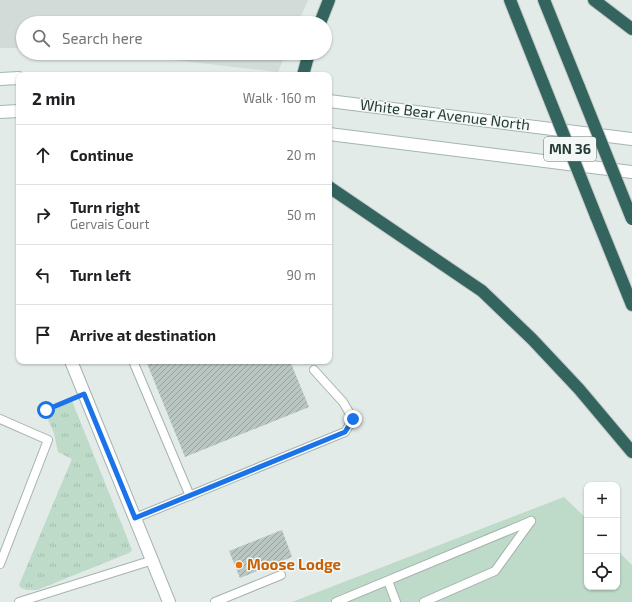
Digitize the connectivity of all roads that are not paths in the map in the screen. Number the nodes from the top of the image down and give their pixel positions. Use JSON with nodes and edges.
{"nodes":[{"id":1,"x":329,"y":0,"type":"edge"},
{"id":2,"x":510,"y":0,"type":"edge"},
{"id":3,"x":544,"y":0,"type":"edge"},
{"id":4,"x":594,"y":0,"type":"edge"},
{"id":5,"x":323,"y":16,"type":"edge"},
{"id":6,"x":632,"y":29,"type":"edge"},
{"id":7,"x":307,"y":60,"type":"edge"},
{"id":8,"x":304,"y":72,"type":"edge"},
{"id":9,"x":16,"y":78,"type":"edge"},
{"id":10,"x":0,"y":79,"type":"edge"},
{"id":11,"x":332,"y":101,"type":"edge"},
{"id":12,"x":16,"y":111,"type":"edge"},
{"id":13,"x":0,"y":112,"type":"edge"},
{"id":14,"x":332,"y":134,"type":"edge"},
{"id":15,"x":632,"y":139,"type":"edge"},
{"id":16,"x":632,"y":172,"type":"edge"},
{"id":17,"x":332,"y":189,"type":"edge"},
{"id":18,"x":632,"y":220,"type":"edge"},
{"id":19,"x":632,"y":305,"type":"edge"},
{"id":20,"x":72,"y":364,"type":"edge"},
{"id":21,"x":134,"y":364,"type":"edge"},
{"id":22,"x":314,"y":370,"type":"dead end"},
{"id":23,"x":0,"y":419,"type":"edge"},
{"id":24,"x":632,"y":452,"type":"edge"},
{"id":25,"x":190,"y":496,"type":"junction"},
{"id":26,"x":135,"y":518,"type":"junction"},
{"id":27,"x":152,"y":560,"type":"junction"},
{"id":28,"x":0,"y":564,"type":"edge"},
{"id":29,"x":281,"y":574,"type":"dead end"},
{"id":30,"x":388,"y":581,"type":"junction"},
{"id":31,"x":19,"y":602,"type":"edge"},
{"id":32,"x":169,"y":602,"type":"edge"},
{"id":33,"x":215,"y":602,"type":"edge"},
{"id":34,"x":336,"y":602,"type":"edge"},
{"id":35,"x":396,"y":602,"type":"edge"},
{"id":36,"x":424,"y":602,"type":"edge"}],
"edges":[{"from":1,"to":5,"type":"highway"},
{"from":2,"to":19,"type":"highway","number":"MN 36","bridge":true},
{"from":3,"to":18,"type":"highway","number":"MN 36","bridge":true},
{"from":4,"to":6,"type":"highway"},
{"from":7,"to":8,"type":"highway"},
{"from":9,"to":10,"type":"main road"},
{"from":11,"to":15,"type":"main road","name":"White Bear Avenue North"},
{"from":12,"to":13,"type":"main road"},
{"from":14,"to":16,"type":"main road"},
{"from":17,"to":24,"type":"highway"},
{"from":20,"to":26,"type":"main road"},
{"from":21,"to":25,"type":"lane"},
{"from":22,"to":25,"type":"lane"},
{"from":23,"to":28,"type":"lane"},
{"from":25,"to":26,"type":"lane"},
{"from":26,"to":27,"type":"main road"},
{"from":27,"to":31,"type":"lane"},
{"from":27,"to":32,"type":"main road"},
{"from":29,"to":33,"type":"lane"},
{"from":30,"to":34,"type":"lane"},
{"from":30,"to":35,"type":"lane"},
{"from":30,"to":36,"type":"lane"}]}
